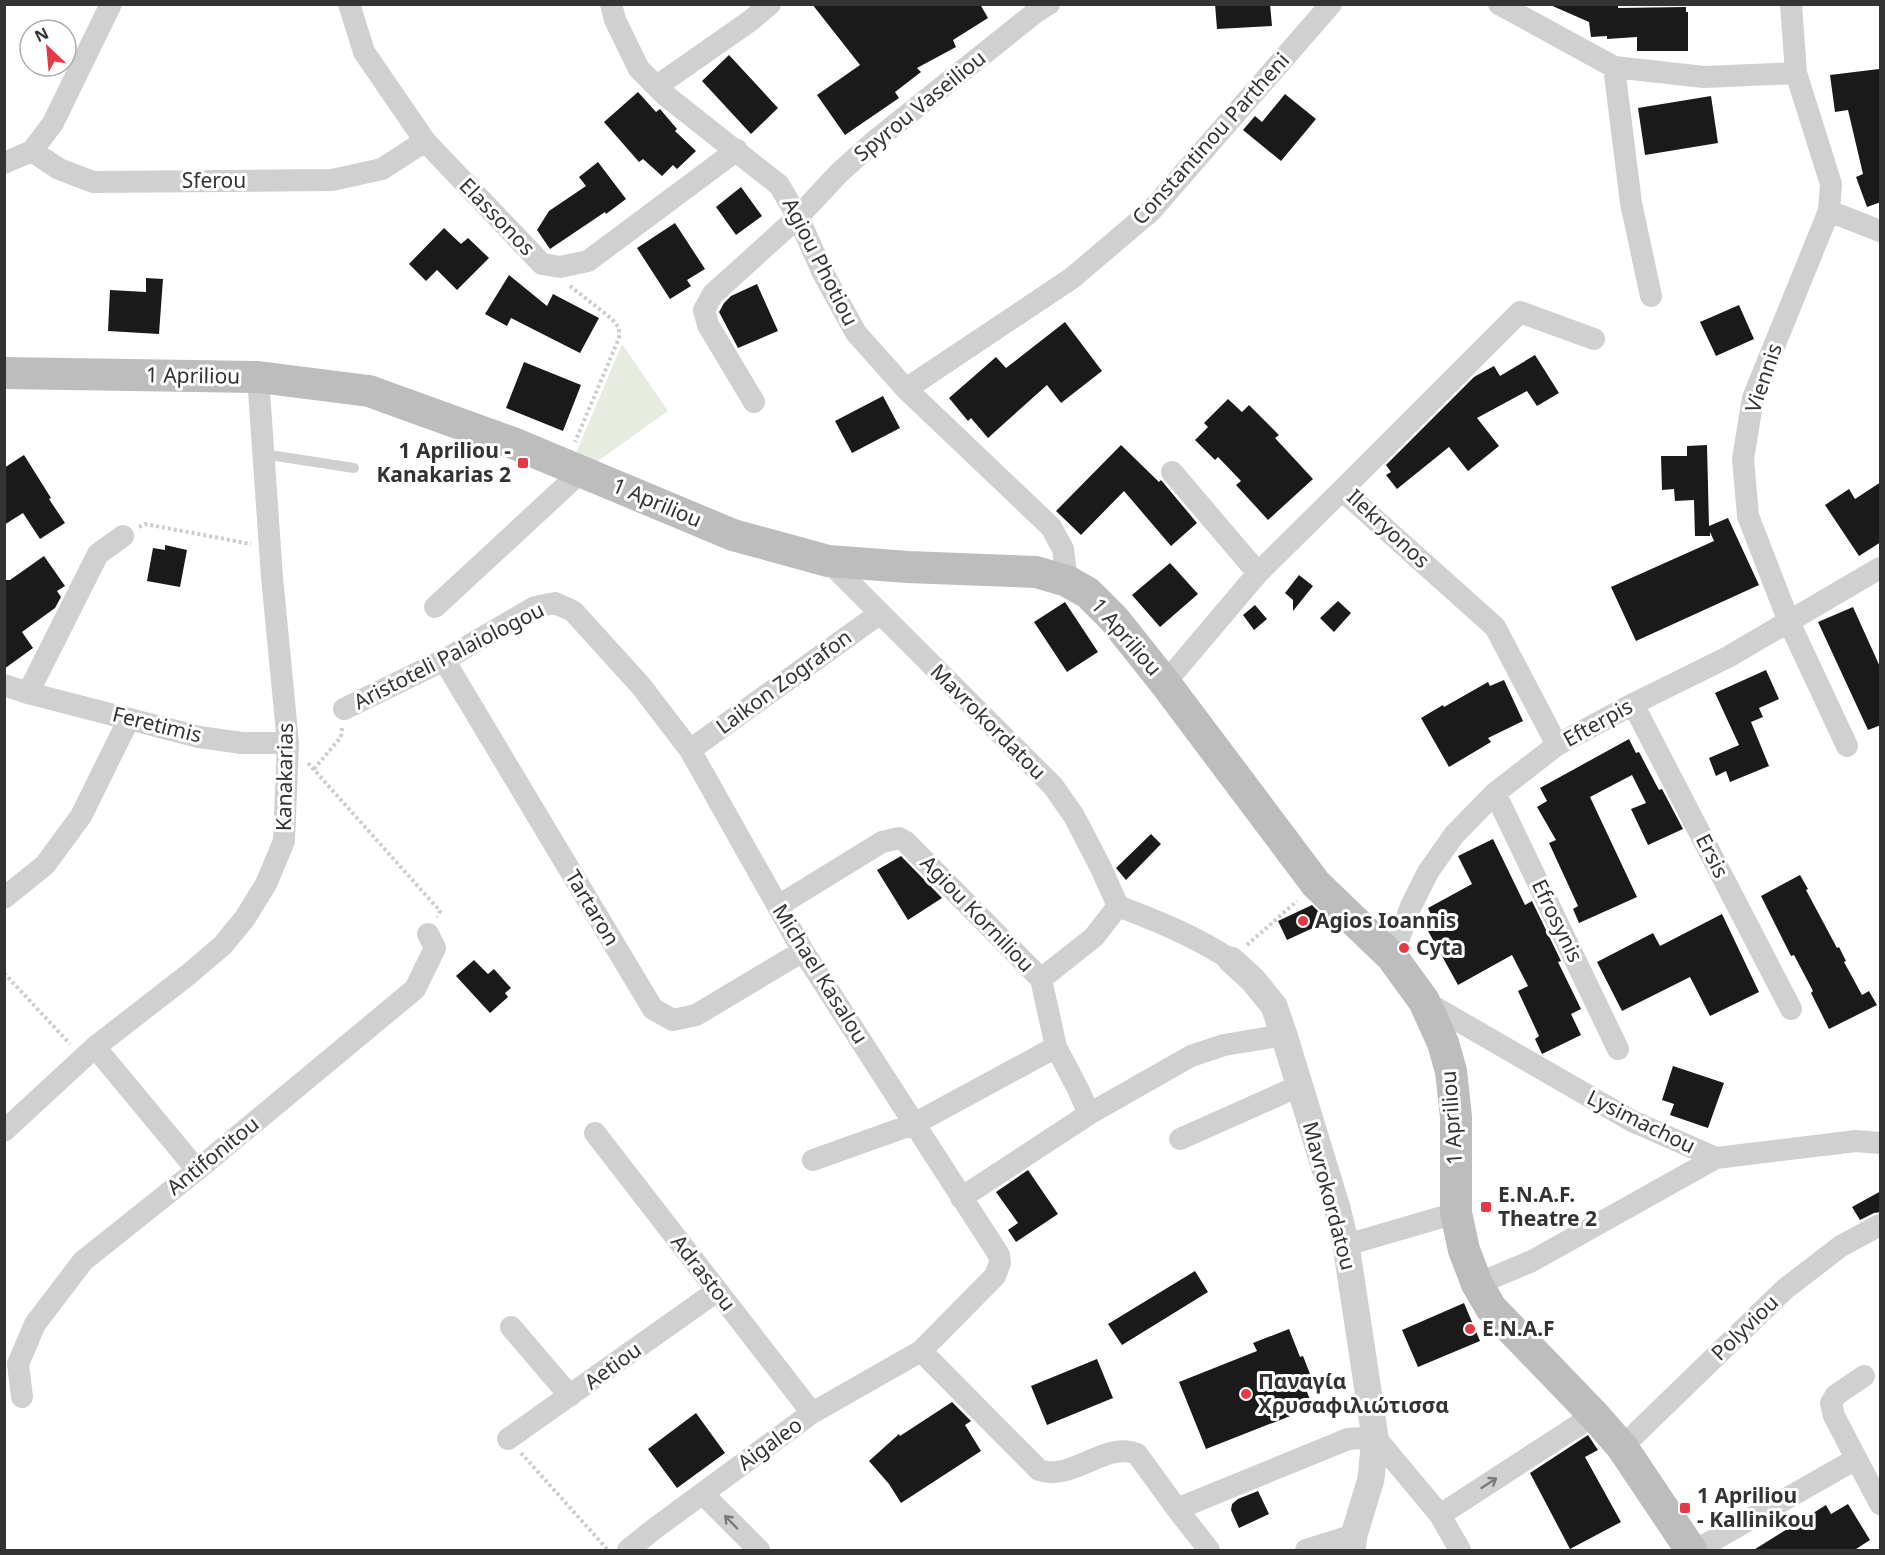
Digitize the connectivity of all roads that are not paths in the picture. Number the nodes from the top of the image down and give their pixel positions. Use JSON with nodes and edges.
{"nodes":[{"id":1,"x":111,"y":4,"type":"edge"},
{"id":2,"x":349,"y":4,"type":"edge"},
{"id":3,"x":611,"y":4,"type":"edge"},
{"id":4,"x":770,"y":4,"type":"edge"},
{"id":5,"x":1049,"y":4,"type":"edge"},
{"id":6,"x":1331,"y":4,"type":"edge"},
{"id":7,"x":1499,"y":4,"type":"edge"},
{"id":8,"x":1791,"y":4,"type":"edge"},
{"id":9,"x":1614,"y":67,"type":"junction"},
{"id":10,"x":1796,"y":73,"type":"junction"},
{"id":11,"x":657,"y":86,"type":"junction"},
{"id":12,"x":425,"y":141,"type":"junction"},
{"id":13,"x":737,"y":150,"type":"junction"},
{"id":14,"x":33,"y":151,"type":"junction"},
{"id":15,"x":4,"y":163,"type":"edge"},
{"id":16,"x":1829,"y":212,"type":"junction"},
{"id":17,"x":798,"y":217,"type":"junction"},
{"id":18,"x":1881,"y":231,"type":"edge"},
{"id":19,"x":1651,"y":296,"type":"dead end"},
{"id":20,"x":1594,"y":339,"type":"dead end"},
{"id":21,"x":4,"y":374,"type":"edge"},
{"id":22,"x":258,"y":377,"type":"junction"},
{"id":23,"x":906,"y":389,"type":"junction"},
{"id":24,"x":754,"y":402,"type":"dead end"},
{"id":25,"x":264,"y":454,"type":"junction"},
{"id":26,"x":354,"y":468,"type":"dead end"},
{"id":27,"x":574,"y":468,"type":"junction"},
{"id":28,"x":1172,"y":472,"type":"dead end"},
{"id":29,"x":1341,"y":490,"type":"junction"},
{"id":30,"x":123,"y":536,"type":"road end"},
{"id":31,"x":828,"y":561,"type":"junction"},
{"id":32,"x":1881,"y":568,"type":"edge"},
{"id":33,"x":1258,"y":573,"type":"junction"},
{"id":34,"x":1067,"y":581,"type":"junction"},
{"id":35,"x":555,"y":603,"type":"joint"},
{"id":36,"x":435,"y":607,"type":"dead end"},
{"id":37,"x":879,"y":614,"type":"junction"},
{"id":38,"x":1789,"y":622,"type":"junction"},
{"id":39,"x":444,"y":660,"type":"junction"},
{"id":40,"x":1165,"y":683,"type":"junction"},
{"id":41,"x":4,"y":685,"type":"edge"},
{"id":42,"x":28,"y":693,"type":"junction"},
{"id":43,"x":1634,"y":704,"type":"junction"},
{"id":44,"x":344,"y":709,"type":"road end"},
{"id":45,"x":129,"y":719,"type":"junction"},
{"id":46,"x":288,"y":743,"type":"junction"},
{"id":47,"x":1557,"y":745,"type":"junction"},
{"id":48,"x":1847,"y":746,"type":"dead end"},
{"id":49,"x":690,"y":750,"type":"junction"},
{"id":50,"x":1495,"y":793,"type":"junction"},
{"id":51,"x":4,"y":898,"type":"edge"},
{"id":52,"x":778,"y":906,"type":"junction"},
{"id":53,"x":1118,"y":906,"type":"junction"},
{"id":54,"x":428,"y":934,"type":"road end"},
{"id":55,"x":803,"y":951,"type":"junction"},
{"id":56,"x":1392,"y":957,"type":"junction"},
{"id":57,"x":1230,"y":960,"type":"joint"},
{"id":58,"x":1041,"y":979,"type":"junction"},
{"id":59,"x":1424,"y":1000,"type":"junction"},
{"id":60,"x":1791,"y":1009,"type":"dead end"},
{"id":61,"x":1284,"y":1035,"type":"junction"},
{"id":62,"x":1056,"y":1047,"type":"junction"},
{"id":63,"x":1618,"y":1049,"type":"dead end"},
{"id":64,"x":89,"y":1053,"type":"junction"},
{"id":65,"x":1299,"y":1086,"type":"junction"},
{"id":66,"x":1089,"y":1114,"type":"junction"},
{"id":67,"x":914,"y":1124,"type":"junction"},
{"id":68,"x":4,"y":1131,"type":"edge"},
{"id":69,"x":595,"y":1133,"type":"dead end"},
{"id":70,"x":1180,"y":1139,"type":"dead end"},
{"id":71,"x":1881,"y":1143,"type":"edge"},
{"id":72,"x":1716,"y":1158,"type":"junction"},
{"id":73,"x":813,"y":1160,"type":"dead end"},
{"id":74,"x":197,"y":1170,"type":"junction"},
{"id":75,"x":961,"y":1198,"type":"junction"},
{"id":76,"x":1456,"y":1213,"type":"junction"},
{"id":77,"x":1881,"y":1225,"type":"edge"},
{"id":78,"x":1346,"y":1245,"type":"junction"},
{"id":79,"x":1477,"y":1284,"type":"junction"},
{"id":80,"x":717,"y":1291,"type":"junction"},
{"id":81,"x":511,"y":1327,"type":"dead end"},
{"id":82,"x":921,"y":1351,"type":"junction"},
{"id":83,"x":1864,"y":1376,"type":"dead end"},
{"id":84,"x":570,"y":1396,"type":"junction"},
{"id":85,"x":22,"y":1397,"type":"dead end"},
{"id":86,"x":812,"y":1413,"type":"junction"},
{"id":87,"x":1594,"y":1415,"type":"junction"},
{"id":88,"x":1375,"y":1437,"type":"junction"},
{"id":89,"x":508,"y":1439,"type":"road end"},
{"id":90,"x":1622,"y":1447,"type":"junction"},
{"id":91,"x":1856,"y":1459,"type":"junction"},
{"id":92,"x":703,"y":1494,"type":"junction"},
{"id":93,"x":1881,"y":1504,"type":"edge"},
{"id":94,"x":1177,"y":1509,"type":"junction"},
{"id":95,"x":1440,"y":1515,"type":"junction"},
{"id":96,"x":1353,"y":1543,"type":"edge"},
{"id":97,"x":628,"y":1551,"type":"edge"},
{"id":98,"x":759,"y":1551,"type":"edge"},
{"id":99,"x":1209,"y":1551,"type":"edge"},
{"id":100,"x":1306,"y":1551,"type":"edge"},
{"id":101,"x":1460,"y":1551,"type":"edge"},
{"id":102,"x":1691,"y":1551,"type":"edge"},
{"id":103,"x":1696,"y":1551,"type":"edge"}],
"edges":[{"from":1,"to":14,"type":"street"},
{"from":2,"to":12,"type":"street","name":"Elassonos"},
{"from":3,"to":11,"type":"street","name":"Agiou Photiou"},
{"from":4,"to":11,"type":"street"},
{"from":5,"to":17,"type":"street","name":"Spyrou Vaseiliou"},
{"from":6,"to":23,"type":"street","name":"Constantinou Partheni"},
{"from":7,"to":9,"type":"street"},
{"from":8,"to":10,"type":"street","name":"Viennis"},
{"from":9,"to":10,"type":"street"},
{"from":9,"to":19,"type":"street"},
{"from":10,"to":16,"type":"street","name":"Viennis"},
{"from":11,"to":13,"type":"street","name":"Agiou Photiou"},
{"from":12,"to":13,"type":"street","name":"Elassonos"},
{"from":12,"to":14,"type":"street","name":"Sferou"},
{"from":13,"to":17,"type":"street","name":"Agiou Photiou"},
{"from":14,"to":15,"type":"street"},
{"from":16,"to":18,"type":"street"},
{"from":16,"to":38,"type":"street","name":"Viennis"},
{"from":17,"to":23,"type":"street","name":"Agiou Photiou"},
{"from":17,"to":24,"type":"street","name":"Spyrou Vaseiliou"},
{"from":20,"to":29,"type":"street","name":"Ilekryonos"},
{"from":21,"to":22,"type":"main road","name":"1 Apriliou"},
{"from":22,"to":25,"type":"street","name":"Kanakarias"},
{"from":22,"to":27,"type":"main road","name":"1 Apriliou"},
{"from":23,"to":34,"type":"street","name":"Agiou Photiou"},
{"from":25,"to":26,"type":"lane"},
{"from":25,"to":46,"type":"street","name":"Kanakarias"},
{"from":27,"to":31,"type":"main road","name":"1 Apriliou"},
{"from":27,"to":36,"type":"street"},
{"from":28,"to":33,"type":"street"},
{"from":29,"to":33,"type":"street"},
{"from":29,"to":47,"type":"street","name":"Ilekryonos"},
{"from":30,"to":42,"type":"street"},
{"from":31,"to":34,"type":"main road","name":"1 Apriliou"},
{"from":31,"to":37,"type":"street","name":"Mavrokordatou"},
{"from":32,"to":38,"type":"street","name":"Efterpis"},
{"from":33,"to":40,"type":"street"},
{"from":34,"to":40,"type":"main road","name":"1 Apriliou"},
{"from":35,"to":39,"type":"street","name":"Aristoteli Palaiologou"},
{"from":35,"to":49,"type":"street","name":"Michael Kasalou"},
{"from":37,"to":49,"type":"street","name":"Laikon Zografon"},
{"from":37,"to":53,"type":"street","name":"Mavrokordatou"},
{"from":38,"to":43,"type":"street","name":"Efterpis"},
{"from":38,"to":48,"type":"street","name":"Viennis"},
{"from":39,"to":44,"type":"street","name":"Aristoteli Palaiologou"},
{"from":39,"to":55,"type":"street","name":"Tartaron"},
{"from":40,"to":56,"type":"main road","name":"1 Apriliou"},
{"from":41,"to":42,"type":"street","name":"Feretimis"},
{"from":42,"to":45,"type":"street","name":"Feretimis"},
{"from":43,"to":47,"type":"street","name":"Efterpis"},
{"from":43,"to":60,"type":"street","name":"Ersis"},
{"from":45,"to":46,"type":"street","name":"Feretimis"},
{"from":45,"to":51,"type":"street"},
{"from":46,"to":64,"type":"street","name":"Kanakarias"},
{"from":47,"to":50,"type":"street","name":"Efterpis"},
{"from":49,"to":52,"type":"street","name":"Michael Kasalou"},
{"from":50,"to":56,"type":"street","name":"Efterpis"},
{"from":50,"to":63,"type":"street","name":"Efrosynis"},
{"from":52,"to":55,"type":"street","name":"Michael Kasalou"},
{"from":52,"to":58,"type":"street","name":"Agiou Korniliou"},
{"from":53,"to":57,"type":"street","name":"Mavrokordatou"},
{"from":53,"to":58,"type":"street"},
{"from":54,"to":74,"type":"street","name":"Antifonitou"},
{"from":55,"to":67,"type":"street","name":"Michael Kasalou"},
{"from":56,"to":59,"type":"main road","name":"1 Apriliou"},
{"from":57,"to":61,"type":"street","name":"Mavrokordatou"},
{"from":58,"to":62,"type":"street","name":"Agiou Korniliou"},
{"from":59,"to":72,"type":"street","name":"Lysimachou"},
{"from":59,"to":76,"type":"main road","name":"1 Apriliou"},
{"from":61,"to":65,"type":"street","name":"Mavrokordatou"},
{"from":61,"to":66,"type":"street"},
{"from":62,"to":66,"type":"street","name":"Agiou Korniliou"},
{"from":62,"to":67,"type":"street"},
{"from":64,"to":68,"type":"street","name":"Kanakarias"},
{"from":64,"to":74,"type":"street"},
{"from":65,"to":70,"type":"street"},
{"from":65,"to":78,"type":"street","name":"Mavrokordatou"},
{"from":66,"to":75,"type":"street"},
{"from":67,"to":73,"type":"street"},
{"from":67,"to":75,"type":"street","name":"Michael Kasalou"},
{"from":69,"to":80,"type":"street","name":"Adrastou"},
{"from":71,"to":72,"type":"street","name":"Lysimachou"},
{"from":72,"to":79,"type":"street"},
{"from":74,"to":85,"type":"street","name":"Antifonitou"},
{"from":75,"to":82,"type":"street","name":"Michael Kasalou"},
{"from":76,"to":78,"type":"street"},
{"from":76,"to":79,"type":"main road","name":"1 Apriliou"},
{"from":77,"to":90,"type":"street","name":"Polyviou"},
{"from":78,"to":88,"type":"street","name":"Mavrokordatou"},
{"from":79,"to":87,"type":"main road","name":"1 Apriliou"},
{"from":80,"to":84,"type":"street","name":"Aetiou"},
{"from":80,"to":86,"type":"street","name":"Adrastou"},
{"from":81,"to":84,"type":"street"},
{"from":82,"to":86,"type":"street","name":"Aigaleo"},
{"from":82,"to":94,"type":"street"},
{"from":83,"to":91,"type":"street"},
{"from":84,"to":89,"type":"street","name":"Aetiou"},
{"from":86,"to":92,"type":"street","name":"Aigaleo"},
{"from":87,"to":90,"type":"main road","name":"1 Apriliou"},
{"from":95,"to":87,"type":"street","one_way":true},
{"from":88,"to":94,"type":"street"},
{"from":88,"to":95,"type":"street"},
{"from":88,"to":96,"type":"street","name":"Mavrokordatou"},
{"from":90,"to":102,"type":"main road","name":"1 Apriliou"},
{"from":91,"to":93,"type":"street"},
{"from":91,"to":103,"type":"street"},
{"from":92,"to":97,"type":"street","name":"Aigaleo"},
{"from":98,"to":92,"type":"street","one_way":true},
{"from":94,"to":99,"type":"street"},
{"from":95,"to":101,"type":"street"},
{"from":96,"to":100,"type":"street"}]}
